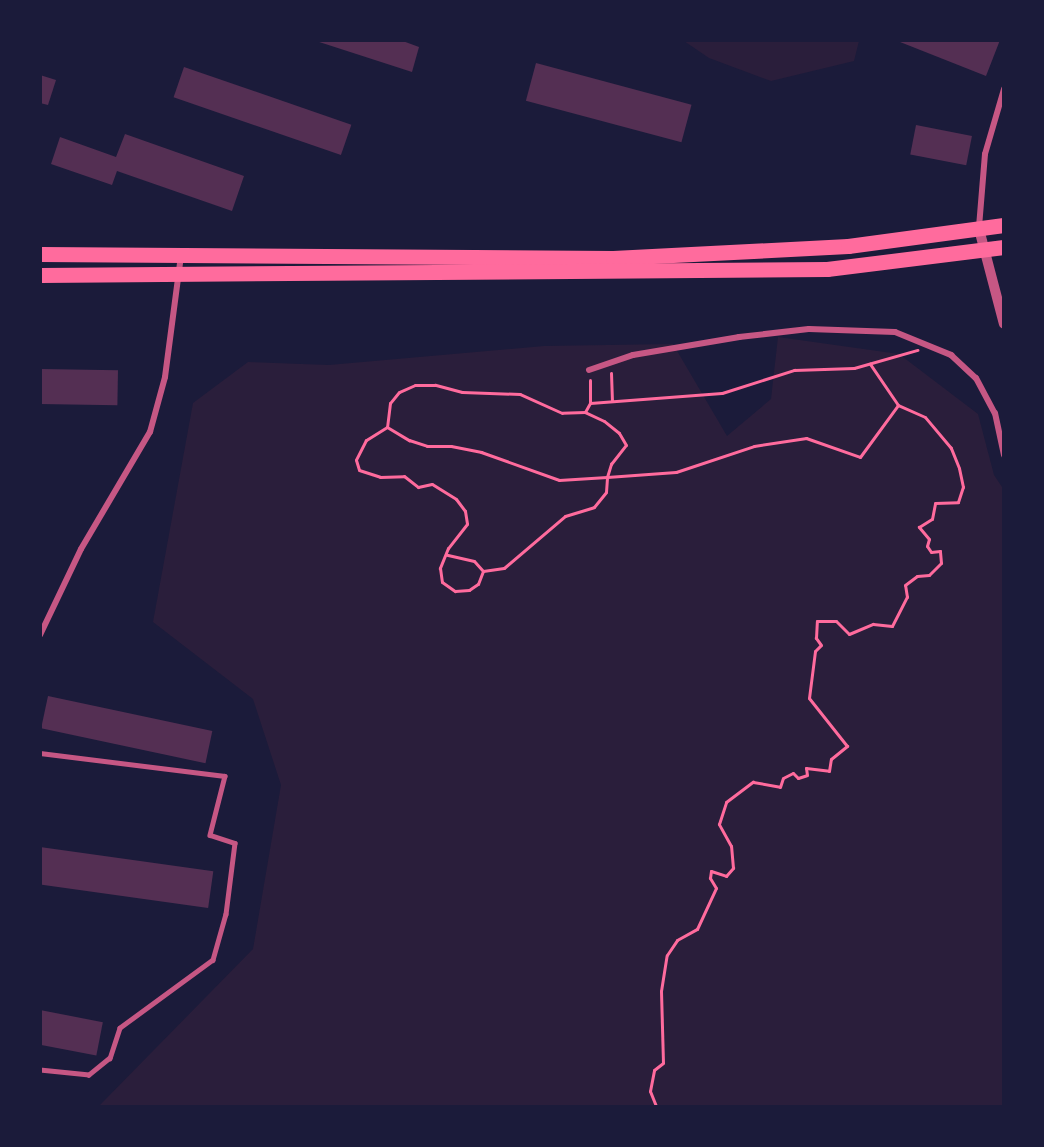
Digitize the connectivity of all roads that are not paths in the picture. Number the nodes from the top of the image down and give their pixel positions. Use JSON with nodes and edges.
{"nodes":[{"id":1,"x":1004,"y":89,"type":"edge"},
{"id":2,"x":1001,"y":105,"type":"edge"},
{"id":3,"x":1004,"y":225,"type":"edge"},
{"id":4,"x":979,"y":229,"type":"junction"},
{"id":5,"x":1004,"y":247,"type":"edge"},
{"id":6,"x":982,"y":250,"type":"junction"},
{"id":7,"x":181,"y":252,"type":"junction"},
{"id":8,"x":40,"y":254,"type":"edge"},
{"id":9,"x":40,"y":275,"type":"edge"},
{"id":10,"x":180,"y":275,"type":"junction"},
{"id":11,"x":1004,"y":324,"type":"edge"},
{"id":12,"x":590,"y":370,"type":"road end"},
{"id":13,"x":1004,"y":454,"type":"edge"},
{"id":14,"x":40,"y":635,"type":"edge"},
{"id":15,"x":40,"y":753,"type":"edge"},
{"id":16,"x":40,"y":1070,"type":"edge"}],
"edges":[{"from":1,"to":2,"type":"street"},
{"from":2,"to":4,"type":"street"},
{"from":3,"to":4,"type":"main road"},
{"from":4,"to":6,"type":"street"},
{"from":4,"to":7,"type":"main road"},
{"from":5,"to":6,"type":"main road"},
{"from":6,"to":10,"type":"main road"},
{"from":6,"to":11,"type":"street"},
{"from":7,"to":8,"type":"main road"},
{"from":7,"to":10,"type":"street"},
{"from":9,"to":10,"type":"main road"},
{"from":10,"to":14,"type":"street"},
{"from":12,"to":13,"type":"street"},
{"from":15,"to":16,"type":"lane"}]}
